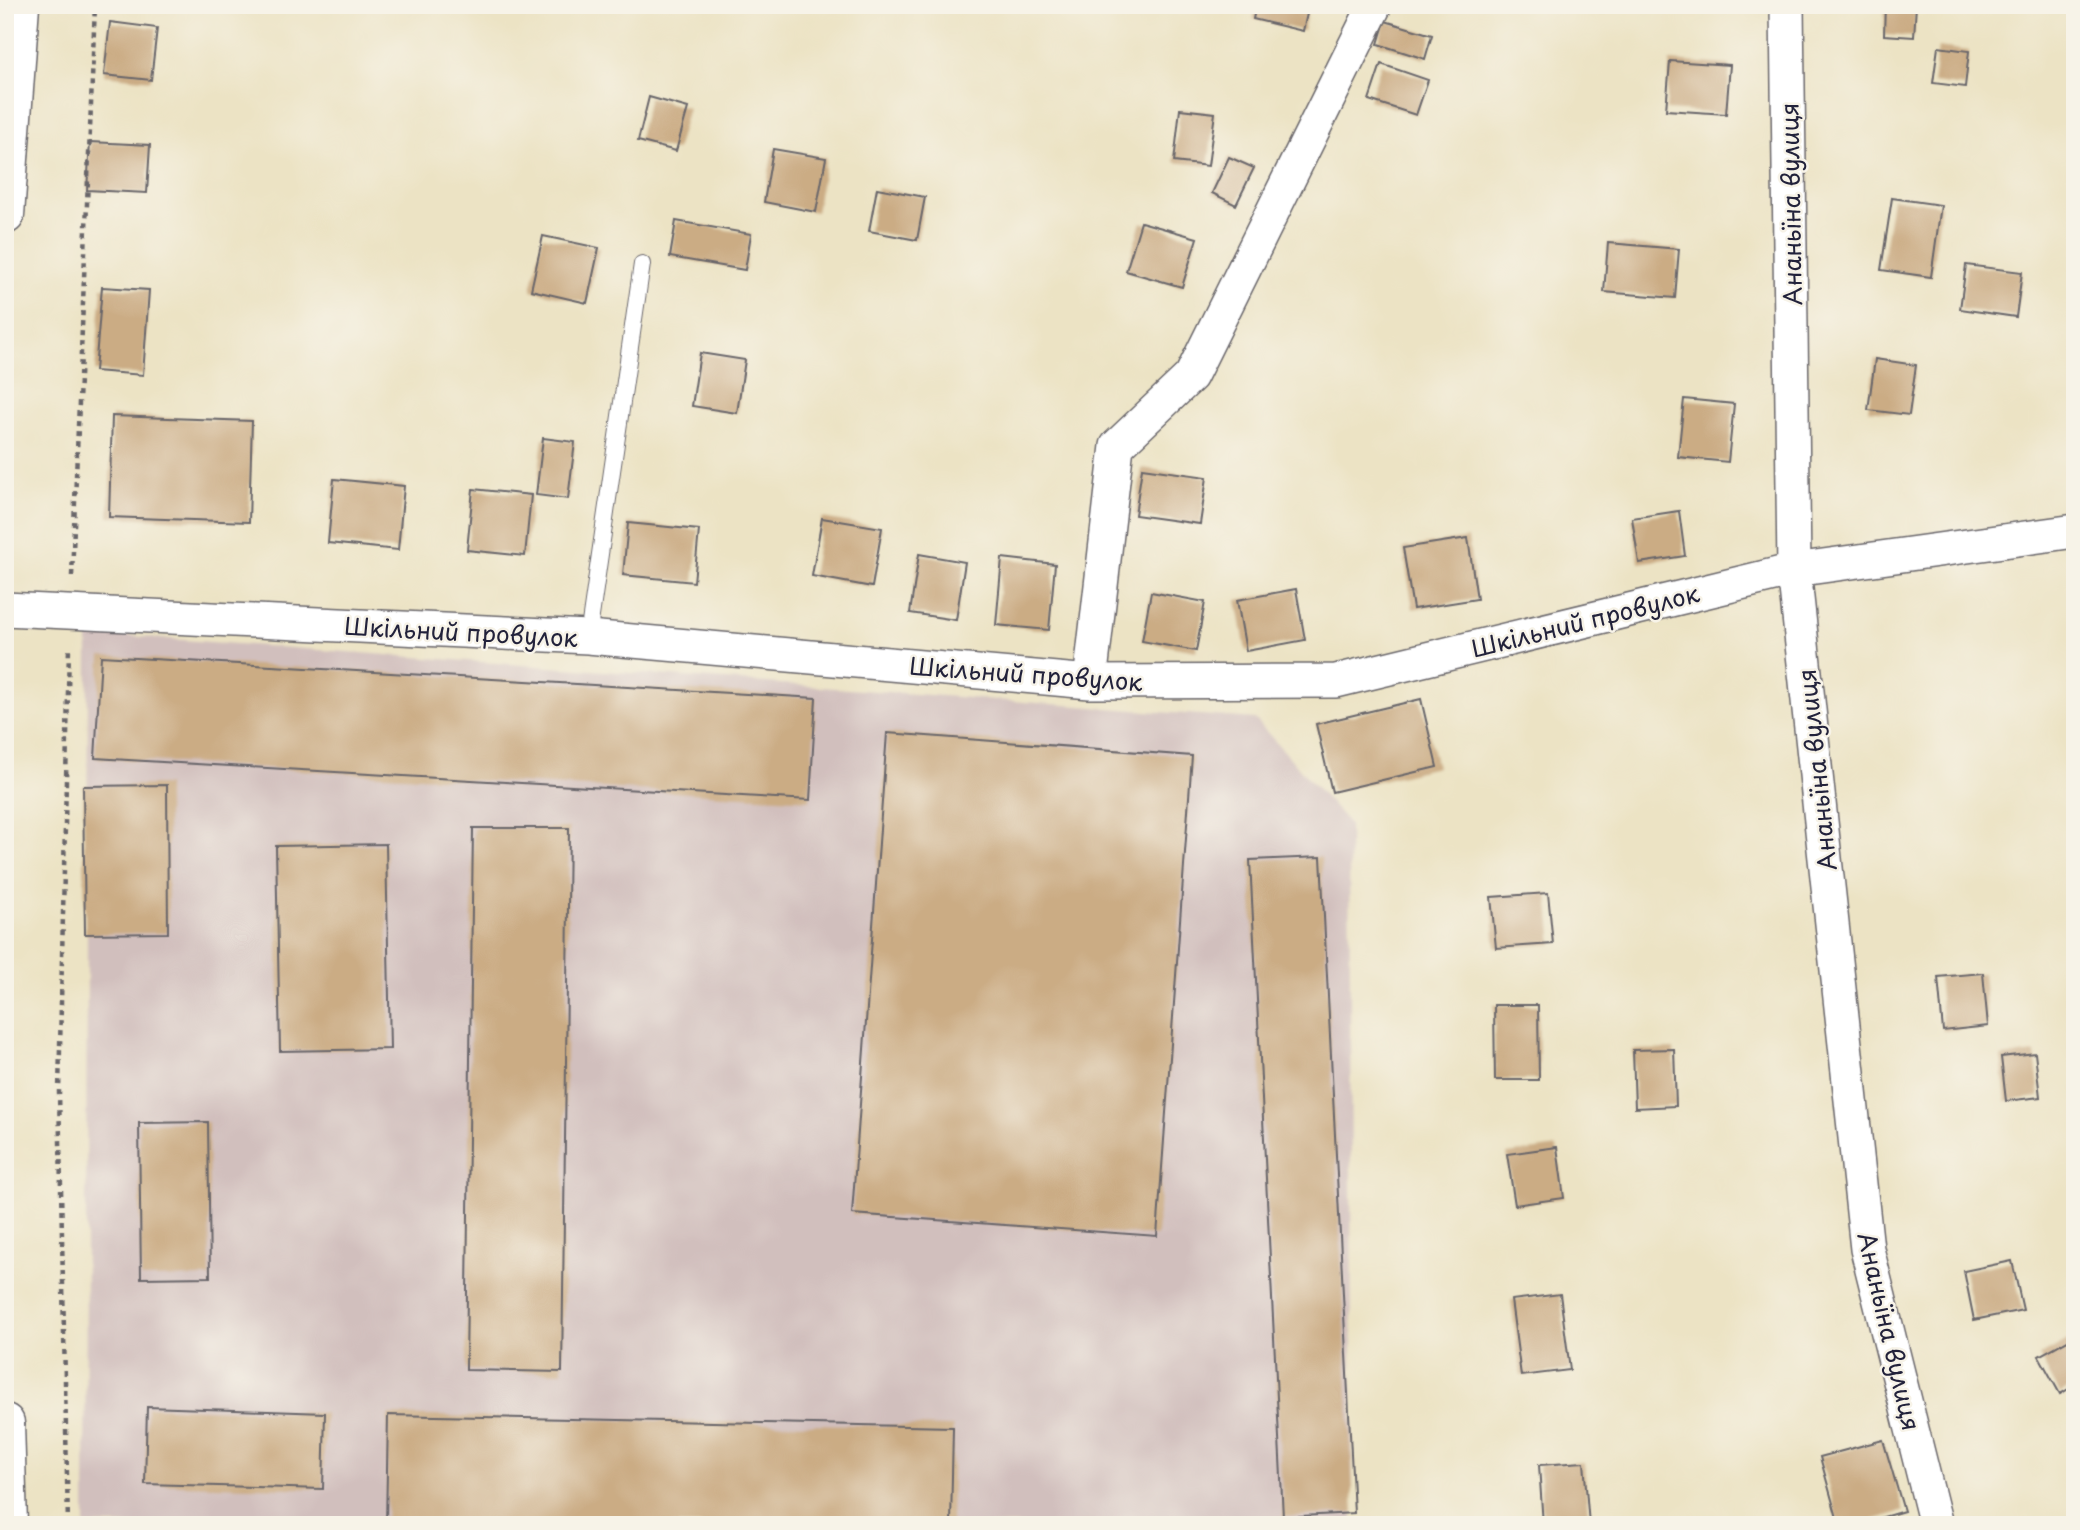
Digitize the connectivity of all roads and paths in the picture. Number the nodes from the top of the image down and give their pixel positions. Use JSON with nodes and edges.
{"nodes":[{"id":1,"x":20,"y":5,"type":"edge"},
{"id":2,"x":94,"y":5,"type":"edge"},
{"id":3,"x":1375,"y":5,"type":"edge"},
{"id":4,"x":1787,"y":5,"type":"edge"},
{"id":5,"x":5,"y":215,"type":"edge"},
{"id":6,"x":642,"y":264,"type":"dead end"},
{"id":7,"x":2075,"y":531,"type":"edge"},
{"id":8,"x":1794,"y":570,"type":"junction"},
{"id":9,"x":5,"y":609,"type":"edge"},
{"id":10,"x":71,"y":612,"type":"junction"},
{"id":11,"x":588,"y":637,"type":"junction"},
{"id":12,"x":1090,"y":682,"type":"junction"},
{"id":13,"x":5,"y":1423,"type":"edge"},
{"id":14,"x":8,"y":1525,"type":"edge"},
{"id":15,"x":68,"y":1525,"type":"edge"},
{"id":16,"x":1936,"y":1525,"type":"edge"}],
"edges":[{"from":1,"to":5,"type":"main road"},
{"from":2,"to":10,"type":"path"},
{"from":3,"to":12,"type":"street"},
{"from":4,"to":8,"type":"street","name":"Ананьїна вулиця"},
{"from":6,"to":11,"type":"lane"},
{"from":7,"to":8,"type":"street","name":"Шкільний провулок"},
{"from":8,"to":12,"type":"street","name":"Шкільний провулок"},
{"from":8,"to":16,"type":"street","name":"Ананьїна вулиця"},
{"from":9,"to":10,"type":"street","name":"Шкільний провулок"},
{"from":10,"to":11,"type":"street","name":"Шкільний провулок"},
{"from":10,"to":15,"type":"path"},
{"from":11,"to":12,"type":"street","name":"Шкільний провулок"},
{"from":13,"to":14,"type":"main road"}]}
